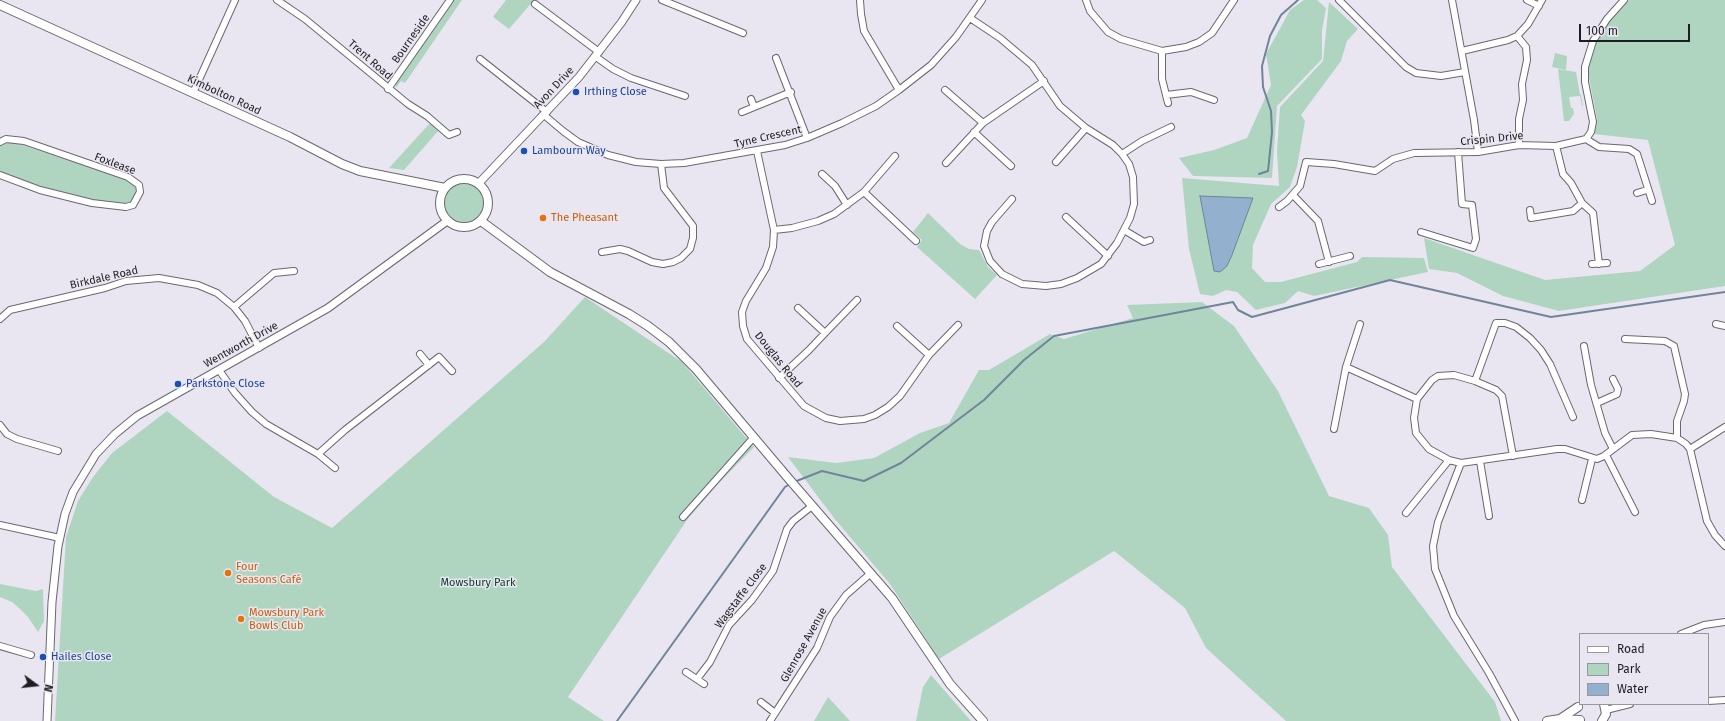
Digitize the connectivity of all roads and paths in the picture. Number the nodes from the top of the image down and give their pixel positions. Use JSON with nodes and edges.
{"nodes":[{"id":1,"x":235,"y":0,"type":"edge"},
{"id":2,"x":277,"y":0,"type":"edge"},
{"id":3,"x":450,"y":0,"type":"edge"},
{"id":4,"x":636,"y":0,"type":"edge"},
{"id":5,"x":662,"y":0,"type":"edge"},
{"id":6,"x":860,"y":0,"type":"edge"},
{"id":7,"x":982,"y":0,"type":"edge"},
{"id":8,"x":1086,"y":0,"type":"edge"},
{"id":9,"x":1234,"y":0,"type":"edge"},
{"id":10,"x":1339,"y":0,"type":"edge"},
{"id":11,"x":1452,"y":0,"type":"edge"},
{"id":12,"x":1527,"y":0,"type":"edge"},
{"id":13,"x":1624,"y":0,"type":"edge"},
{"id":14,"x":1541,"y":3,"type":"edge"},
{"id":15,"x":535,"y":4,"type":"dead end"},
{"id":16,"x":0,"y":5,"type":"edge"},
{"id":17,"x":970,"y":18,"type":"junction"},
{"id":18,"x":743,"y":33,"type":"dead end"},
{"id":19,"x":1517,"y":36,"type":"junction"},
{"id":20,"x":1162,"y":51,"type":"junction"},
{"id":21,"x":1462,"y":51,"type":"junction"},
{"id":22,"x":597,"y":55,"type":"junction"},
{"id":23,"x":776,"y":58,"type":"dead end"},
{"id":24,"x":480,"y":59,"type":"dead end"},
{"id":25,"x":1465,"y":72,"type":"junction"},
{"id":26,"x":1044,"y":81,"type":"junction"},
{"id":27,"x":388,"y":89,"type":"junction"},
{"id":28,"x":899,"y":90,"type":"junction"},
{"id":29,"x":945,"y":90,"type":"dead end"},
{"id":30,"x":791,"y":92,"type":"junction"},
{"id":31,"x":193,"y":93,"type":"junction"},
{"id":32,"x":1166,"y":95,"type":"junction"},
{"id":33,"x":685,"y":96,"type":"dead end"},
{"id":34,"x":751,"y":99,"type":"dead end"},
{"id":35,"x":1214,"y":100,"type":"dead end"},
{"id":36,"x":1168,"y":103,"type":"dead end"},
{"id":37,"x":754,"y":107,"type":"junction"},
{"id":38,"x":742,"y":112,"type":"dead end"},
{"id":39,"x":545,"y":114,"type":"junction"},
{"id":40,"x":983,"y":123,"type":"junction"},
{"id":41,"x":1171,"y":127,"type":"dead end"},
{"id":42,"x":1086,"y":128,"type":"junction"},
{"id":43,"x":457,"y":132,"type":"dead end"},
{"id":44,"x":974,"y":132,"type":"junction"},
{"id":45,"x":449,"y":134,"type":"junction"},
{"id":46,"x":808,"y":138,"type":"junction"},
{"id":47,"x":1586,"y":139,"type":"junction"},
{"id":48,"x":0,"y":142,"type":"edge"},
{"id":49,"x":449,"y":142,"type":"dead end"},
{"id":50,"x":1519,"y":145,"type":"junction"},
{"id":51,"x":1556,"y":146,"type":"junction"},
{"id":52,"x":757,"y":151,"type":"junction"},
{"id":53,"x":1458,"y":152,"type":"junction"},
{"id":54,"x":1478,"y":152,"type":"junction"},
{"id":55,"x":1122,"y":154,"type":"junction"},
{"id":56,"x":895,"y":156,"type":"dead end"},
{"id":57,"x":1056,"y":162,"type":"dead end"},
{"id":58,"x":946,"y":163,"type":"dead end"},
{"id":59,"x":661,"y":164,"type":"junction"},
{"id":60,"x":1011,"y":166,"type":"dead end"},
{"id":61,"x":822,"y":174,"type":"dead end"},
{"id":62,"x":0,"y":175,"type":"edge"},
{"id":63,"x":479,"y":184,"type":"junction"},
{"id":64,"x":445,"y":188,"type":"junction"},
{"id":65,"x":1647,"y":190,"type":"junction"},
{"id":66,"x":864,"y":192,"type":"junction"},
{"id":67,"x":1637,"y":193,"type":"dead end"},
{"id":68,"x":1293,"y":195,"type":"junction"},
{"id":69,"x":1012,"y":199,"type":"dead end"},
{"id":70,"x":1652,"y":200,"type":"dead end"},
{"id":71,"x":1582,"y":203,"type":"junction"},
{"id":72,"x":847,"y":205,"type":"junction"},
{"id":73,"x":1279,"y":207,"type":"dead end"},
{"id":74,"x":1530,"y":210,"type":"dead end"},
{"id":75,"x":1066,"y":217,"type":"dead end"},
{"id":76,"x":447,"y":221,"type":"junction"},
{"id":77,"x":481,"y":221,"type":"junction"},
{"id":78,"x":774,"y":230,"type":"junction"},
{"id":79,"x":1124,"y":230,"type":"junction"},
{"id":80,"x":1421,"y":232,"type":"dead end"},
{"id":81,"x":916,"y":241,"type":"dead end"},
{"id":82,"x":1139,"y":248,"type":"dead end"},
{"id":83,"x":602,"y":252,"type":"dead end"},
{"id":84,"x":1108,"y":256,"type":"junction"},
{"id":85,"x":1350,"y":256,"type":"dead end"},
{"id":86,"x":1329,"y":262,"type":"junction"},
{"id":87,"x":1607,"y":263,"type":"dead end"},
{"id":88,"x":1319,"y":264,"type":"dead end"},
{"id":89,"x":272,"y":266,"type":"dead end"},
{"id":90,"x":294,"y":271,"type":"dead end"},
{"id":91,"x":274,"y":274,"type":"junction"},
{"id":92,"x":857,"y":300,"type":"dead end"},
{"id":93,"x":234,"y":307,"type":"junction"},
{"id":94,"x":798,"y":308,"type":"dead end"},
{"id":95,"x":0,"y":319,"type":"edge"},
{"id":96,"x":1360,"y":324,"type":"dead end"},
{"id":97,"x":1716,"y":324,"type":"dead end"},
{"id":98,"x":897,"y":326,"type":"dead end"},
{"id":99,"x":958,"y":326,"type":"dead end"},
{"id":100,"x":1725,"y":326,"type":"edge"},
{"id":101,"x":825,"y":333,"type":"junction"},
{"id":102,"x":1625,"y":339,"type":"dead end"},
{"id":103,"x":1584,"y":346,"type":"dead end"},
{"id":104,"x":259,"y":348,"type":"junction"},
{"id":105,"x":420,"y":354,"type":"dead end"},
{"id":106,"x":930,"y":355,"type":"junction"},
{"id":107,"x":429,"y":365,"type":"junction"},
{"id":108,"x":1346,"y":367,"type":"junction"},
{"id":109,"x":218,"y":370,"type":"junction"},
{"id":110,"x":452,"y":371,"type":"dead end"},
{"id":111,"x":779,"y":378,"type":"junction"},
{"id":112,"x":1613,"y":380,"type":"dead end"},
{"id":113,"x":1475,"y":381,"type":"junction"},
{"id":114,"x":1417,"y":399,"type":"junction"},
{"id":115,"x":1597,"y":403,"type":"junction"},
{"id":116,"x":1573,"y":417,"type":"dead end"},
{"id":117,"x":0,"y":425,"type":"edge"},
{"id":118,"x":1725,"y":428,"type":"edge"},
{"id":119,"x":1334,"y":429,"type":"dead end"},
{"id":120,"x":754,"y":437,"type":"junction"},
{"id":121,"x":1676,"y":438,"type":"junction"},
{"id":122,"x":1613,"y":449,"type":"junction"},
{"id":123,"x":1690,"y":449,"type":"junction"},
{"id":124,"x":58,"y":451,"type":"dead end"},
{"id":125,"x":318,"y":454,"type":"junction"},
{"id":126,"x":1606,"y":455,"type":"junction"},
{"id":127,"x":1513,"y":456,"type":"junction"},
{"id":128,"x":1592,"y":459,"type":"junction"},
{"id":129,"x":1449,"y":460,"type":"junction"},
{"id":130,"x":1480,"y":461,"type":"junction"},
{"id":131,"x":1461,"y":463,"type":"junction"},
{"id":132,"x":335,"y":468,"type":"dead end"},
{"id":133,"x":1582,"y":500,"type":"dead end"},
{"id":134,"x":812,"y":506,"type":"junction"},
{"id":135,"x":1635,"y":512,"type":"dead end"},
{"id":136,"x":1406,"y":513,"type":"dead end"},
{"id":137,"x":1489,"y":516,"type":"dead end"},
{"id":138,"x":683,"y":517,"type":"dead end"},
{"id":139,"x":0,"y":525,"type":"edge"},
{"id":140,"x":60,"y":538,"type":"junction"},
{"id":141,"x":1725,"y":546,"type":"edge"},
{"id":142,"x":871,"y":573,"type":"junction"},
{"id":143,"x":1725,"y":622,"type":"edge"},
{"id":144,"x":1683,"y":633,"type":"edge"},
{"id":145,"x":0,"y":646,"type":"edge"},
{"id":146,"x":31,"y":655,"type":"dead end"},
{"id":147,"x":686,"y":672,"type":"dead end"},
{"id":148,"x":697,"y":680,"type":"junction"},
{"id":149,"x":704,"y":684,"type":"dead end"},
{"id":150,"x":1725,"y":700,"type":"edge"},
{"id":151,"x":1709,"y":701,"type":"edge"},
{"id":152,"x":760,"y":702,"type":"dead end"},
{"id":153,"x":1579,"y":705,"type":"edge"},
{"id":154,"x":1622,"y":705,"type":"edge"},
{"id":155,"x":1605,"y":707,"type":"edge"},
{"id":156,"x":775,"y":713,"type":"junction"},
{"id":157,"x":1560,"y":718,"type":"junction"},
{"id":158,"x":47,"y":721,"type":"edge"},
{"id":159,"x":770,"y":721,"type":"edge"},
{"id":160,"x":983,"y":721,"type":"edge"},
{"id":161,"x":1515,"y":721,"type":"edge"},
{"id":162,"x":1547,"y":721,"type":"edge"},
{"id":163,"x":1581,"y":721,"type":"edge"},
{"id":164,"x":1602,"y":721,"type":"edge"}],
"edges":[{"from":1,"to":31,"type":"street"},
{"from":2,"to":27,"type":"street","name":"Trent Road"},
{"from":3,"to":27,"type":"street","name":"Bourneside"},
{"from":4,"to":22,"type":"street","name":"Avon Drive"},
{"from":5,"to":18,"type":"street"},
{"from":6,"to":28,"type":"street"},
{"from":7,"to":17,"type":"street","name":"Tyne Crescent"},
{"from":8,"to":20,"type":"street"},
{"from":9,"to":20,"type":"street"},
{"from":10,"to":25,"type":"street"},
{"from":11,"to":21,"type":"street"},
{"from":12,"to":14,"type":"street"},
{"from":13,"to":47,"type":"street"},
{"from":14,"to":19,"type":"street"},
{"from":15,"to":22,"type":"street"},
{"from":16,"to":31,"type":"main road","name":"Kimbolton Road"},
{"from":17,"to":26,"type":"street"},
{"from":17,"to":28,"type":"street","name":"Tyne Crescent"},
{"from":19,"to":21,"type":"street"},
{"from":19,"to":50,"type":"street"},
{"from":20,"to":32,"type":"street"},
{"from":21,"to":25,"type":"street"},
{"from":22,"to":33,"type":"street"},
{"from":22,"to":39,"type":"street","name":"Avon Drive"},
{"from":23,"to":30,"type":"street"},
{"from":24,"to":39,"type":"street"},
{"from":25,"to":54,"type":"street"},
{"from":26,"to":40,"type":"street"},
{"from":26,"to":42,"type":"street"},
{"from":27,"to":45,"type":"street","name":"Trent Road"},
{"from":28,"to":46,"type":"street","name":"Tyne Crescent"},
{"from":29,"to":40,"type":"street"},
{"from":30,"to":37,"type":"street"},
{"from":30,"to":46,"type":"street"},
{"from":31,"to":64,"type":"main road","name":"Kimbolton Road"},
{"from":32,"to":35,"type":"street"},
{"from":32,"to":36,"type":"street"},
{"from":34,"to":37,"type":"street"},
{"from":37,"to":38,"type":"street"},
{"from":39,"to":59,"type":"street","name":"Tyne Crescent"},
{"from":39,"to":63,"type":"street","name":"Avon Drive"},
{"from":40,"to":44,"type":"street"},
{"from":41,"to":55,"type":"street"},
{"from":42,"to":55,"type":"street"},
{"from":42,"to":57,"type":"street"},
{"from":43,"to":45,"type":"street"},
{"from":44,"to":58,"type":"street"},
{"from":44,"to":60,"type":"street"},
{"from":45,"to":49,"type":"street"},
{"from":46,"to":52,"type":"street","name":"Tyne Crescent"},
{"from":47,"to":51,"type":"street","name":"Crispin Drive"},
{"from":47,"to":65,"type":"street"},
{"from":48,"to":62,"type":"street","name":"Foxlease"},
{"from":50,"to":51,"type":"street","name":"Crispin Drive"},
{"from":50,"to":54,"type":"street","name":"Crispin Drive"},
{"from":51,"to":71,"type":"street"},
{"from":52,"to":59,"type":"street","name":"Tyne Crescent"},
{"from":52,"to":78,"type":"street","name":"Douglas Road"},
{"from":53,"to":54,"type":"street","name":"Crispin Drive"},
{"from":53,"to":68,"type":"street","name":"Crispin Drive"},
{"from":53,"to":80,"type":"street"},
{"from":55,"to":79,"type":"street"},
{"from":56,"to":66,"type":"street"},
{"from":59,"to":83,"type":"street"},
{"from":61,"to":72,"type":"street"},
{"from":63,"to":64,"type":"main road"},
{"from":63,"to":77,"type":"main road"},
{"from":64,"to":76,"type":"main road"},
{"from":65,"to":67,"type":"street"},
{"from":65,"to":70,"type":"street"},
{"from":66,"to":72,"type":"street"},
{"from":66,"to":81,"type":"street"},
{"from":68,"to":73,"type":"street","name":"Crispin Drive"},
{"from":68,"to":86,"type":"street"},
{"from":69,"to":84,"type":"street"},
{"from":71,"to":74,"type":"street"},
{"from":71,"to":87,"type":"street"},
{"from":72,"to":78,"type":"street"},
{"from":75,"to":84,"type":"street"},
{"from":76,"to":77,"type":"main road"},
{"from":76,"to":104,"type":"street","name":"Wentworth Drive"},
{"from":77,"to":120,"type":"main road"},
{"from":78,"to":111,"type":"street","name":"Douglas Road"},
{"from":79,"to":82,"type":"street"},
{"from":79,"to":84,"type":"street"},
{"from":85,"to":86,"type":"street"},
{"from":86,"to":88,"type":"street"},
{"from":89,"to":91,"type":"street"},
{"from":90,"to":91,"type":"street"},
{"from":91,"to":93,"type":"street"},
{"from":92,"to":101,"type":"street"},
{"from":93,"to":95,"type":"street","name":"Birkdale Road"},
{"from":93,"to":104,"type":"street","name":"Birkdale Road"},
{"from":94,"to":101,"type":"street"},
{"from":96,"to":108,"type":"street"},
{"from":97,"to":100,"type":"street"},
{"from":98,"to":106,"type":"street"},
{"from":99,"to":106,"type":"street","name":"Douglas Road"},
{"from":101,"to":111,"type":"street"},
{"from":102,"to":121,"type":"street"},
{"from":103,"to":115,"type":"street"},
{"from":104,"to":109,"type":"street","name":"Wentworth Drive"},
{"from":105,"to":107,"type":"street"},
{"from":106,"to":111,"type":"street","name":"Douglas Road"},
{"from":107,"to":110,"type":"street"},
{"from":107,"to":125,"type":"street"},
{"from":108,"to":114,"type":"street"},
{"from":108,"to":119,"type":"street"},
{"from":109,"to":125,"type":"street"},
{"from":109,"to":140,"type":"street","name":"Wentworth Drive"},
{"from":112,"to":115,"type":"street"},
{"from":113,"to":114,"type":"street"},
{"from":113,"to":116,"type":"street"},
{"from":113,"to":127,"type":"street"},
{"from":114,"to":129,"type":"street"},
{"from":115,"to":122,"type":"street"},
{"from":117,"to":124,"type":"street"},
{"from":118,"to":123,"type":"street"},
{"from":120,"to":134,"type":"main road"},
{"from":120,"to":138,"type":"street"},
{"from":121,"to":122,"type":"street"},
{"from":121,"to":123,"type":"street"},
{"from":122,"to":126,"type":"street"},
{"from":123,"to":141,"type":"street"},
{"from":125,"to":132,"type":"street"},
{"from":126,"to":128,"type":"street"},
{"from":126,"to":135,"type":"street"},
{"from":127,"to":128,"type":"street"},
{"from":127,"to":130,"type":"street"},
{"from":128,"to":133,"type":"street"},
{"from":129,"to":131,"type":"street"},
{"from":129,"to":136,"type":"street"},
{"from":130,"to":131,"type":"street"},
{"from":130,"to":137,"type":"street"},
{"from":131,"to":161,"type":"street"},
{"from":134,"to":142,"type":"main road"},
{"from":134,"to":148,"type":"street","name":"Wagstaffe Close"},
{"from":139,"to":140,"type":"street"},
{"from":140,"to":158,"type":"street","name":"Wentworth Drive"},
{"from":142,"to":156,"type":"street","name":"Glenrose Avenue"},
{"from":142,"to":160,"type":"main road"},
{"from":143,"to":144,"type":"street"},
{"from":145,"to":146,"type":"street"},
{"from":147,"to":148,"type":"street"},
{"from":148,"to":149,"type":"street"},
{"from":150,"to":151,"type":"street"},
{"from":152,"to":156,"type":"street"},
{"from":153,"to":157,"type":"main road"},
{"from":153,"to":163,"type":"main road"},
{"from":154,"to":155,"type":"street"},
{"from":155,"to":164,"type":"main road"},
{"from":156,"to":159,"type":"street","name":"Glenrose Avenue"},
{"from":157,"to":162,"type":"main road"},
{"from":157,"to":163,"type":"main road"}]}
